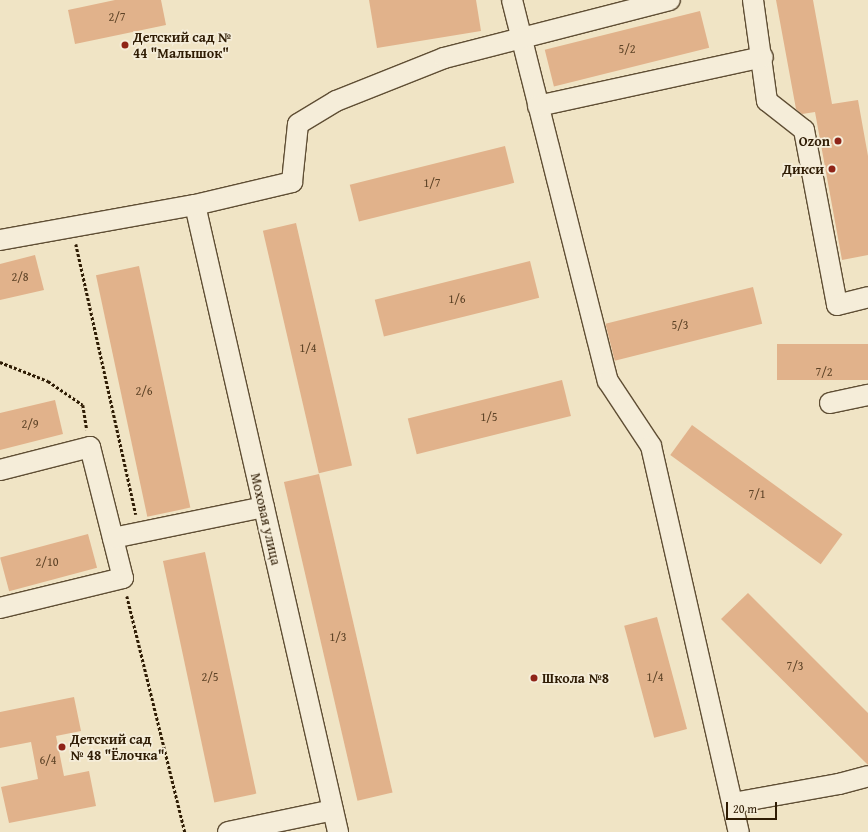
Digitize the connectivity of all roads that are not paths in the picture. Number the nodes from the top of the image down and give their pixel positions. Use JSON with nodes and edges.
{"nodes":[{"id":1,"x":512,"y":0,"type":"edge"},
{"id":2,"x":670,"y":0,"type":"edge"},
{"id":3,"x":753,"y":0,"type":"edge"},
{"id":4,"x":521,"y":38,"type":"junction"},
{"id":5,"x":763,"y":57,"type":"junction"},
{"id":6,"x":538,"y":106,"type":"junction"},
{"id":7,"x":195,"y":205,"type":"junction"},
{"id":8,"x":0,"y":240,"type":"edge"},
{"id":9,"x":868,"y":297,"type":"edge"},
{"id":10,"x":868,"y":395,"type":"edge"},
{"id":11,"x":830,"y":403,"type":"dead end"},
{"id":12,"x":0,"y":470,"type":"edge"},
{"id":13,"x":264,"y":507,"type":"junction"},
{"id":14,"x":114,"y":538,"type":"junction"},
{"id":15,"x":0,"y":608,"type":"edge"},
{"id":16,"x":868,"y":776,"type":"edge"},
{"id":17,"x":733,"y":804,"type":"junction"},
{"id":18,"x":333,"y":810,"type":"junction"},
{"id":19,"x":228,"y":832,"type":"edge"},
{"id":20,"x":338,"y":832,"type":"edge"},
{"id":21,"x":739,"y":832,"type":"edge"}],
"edges":[{"from":1,"to":4,"type":"street"},
{"from":2,"to":4,"type":"street"},
{"from":3,"to":5,"type":"street"},
{"from":4,"to":6,"type":"street"},
{"from":4,"to":7,"type":"street"},
{"from":5,"to":6,"type":"street"},
{"from":5,"to":9,"type":"street"},
{"from":6,"to":17,"type":"street"},
{"from":7,"to":8,"type":"street"},
{"from":7,"to":13,"type":"street","name":"Моховая улица"},
{"from":10,"to":11,"type":"street"},
{"from":12,"to":14,"type":"street"},
{"from":13,"to":14,"type":"street"},
{"from":13,"to":18,"type":"street","name":"Моховая улица"},
{"from":14,"to":15,"type":"street"},
{"from":16,"to":17,"type":"street"},
{"from":17,"to":21,"type":"street"},
{"from":18,"to":19,"type":"street"},
{"from":18,"to":20,"type":"street","name":"Моховая улица"}]}
